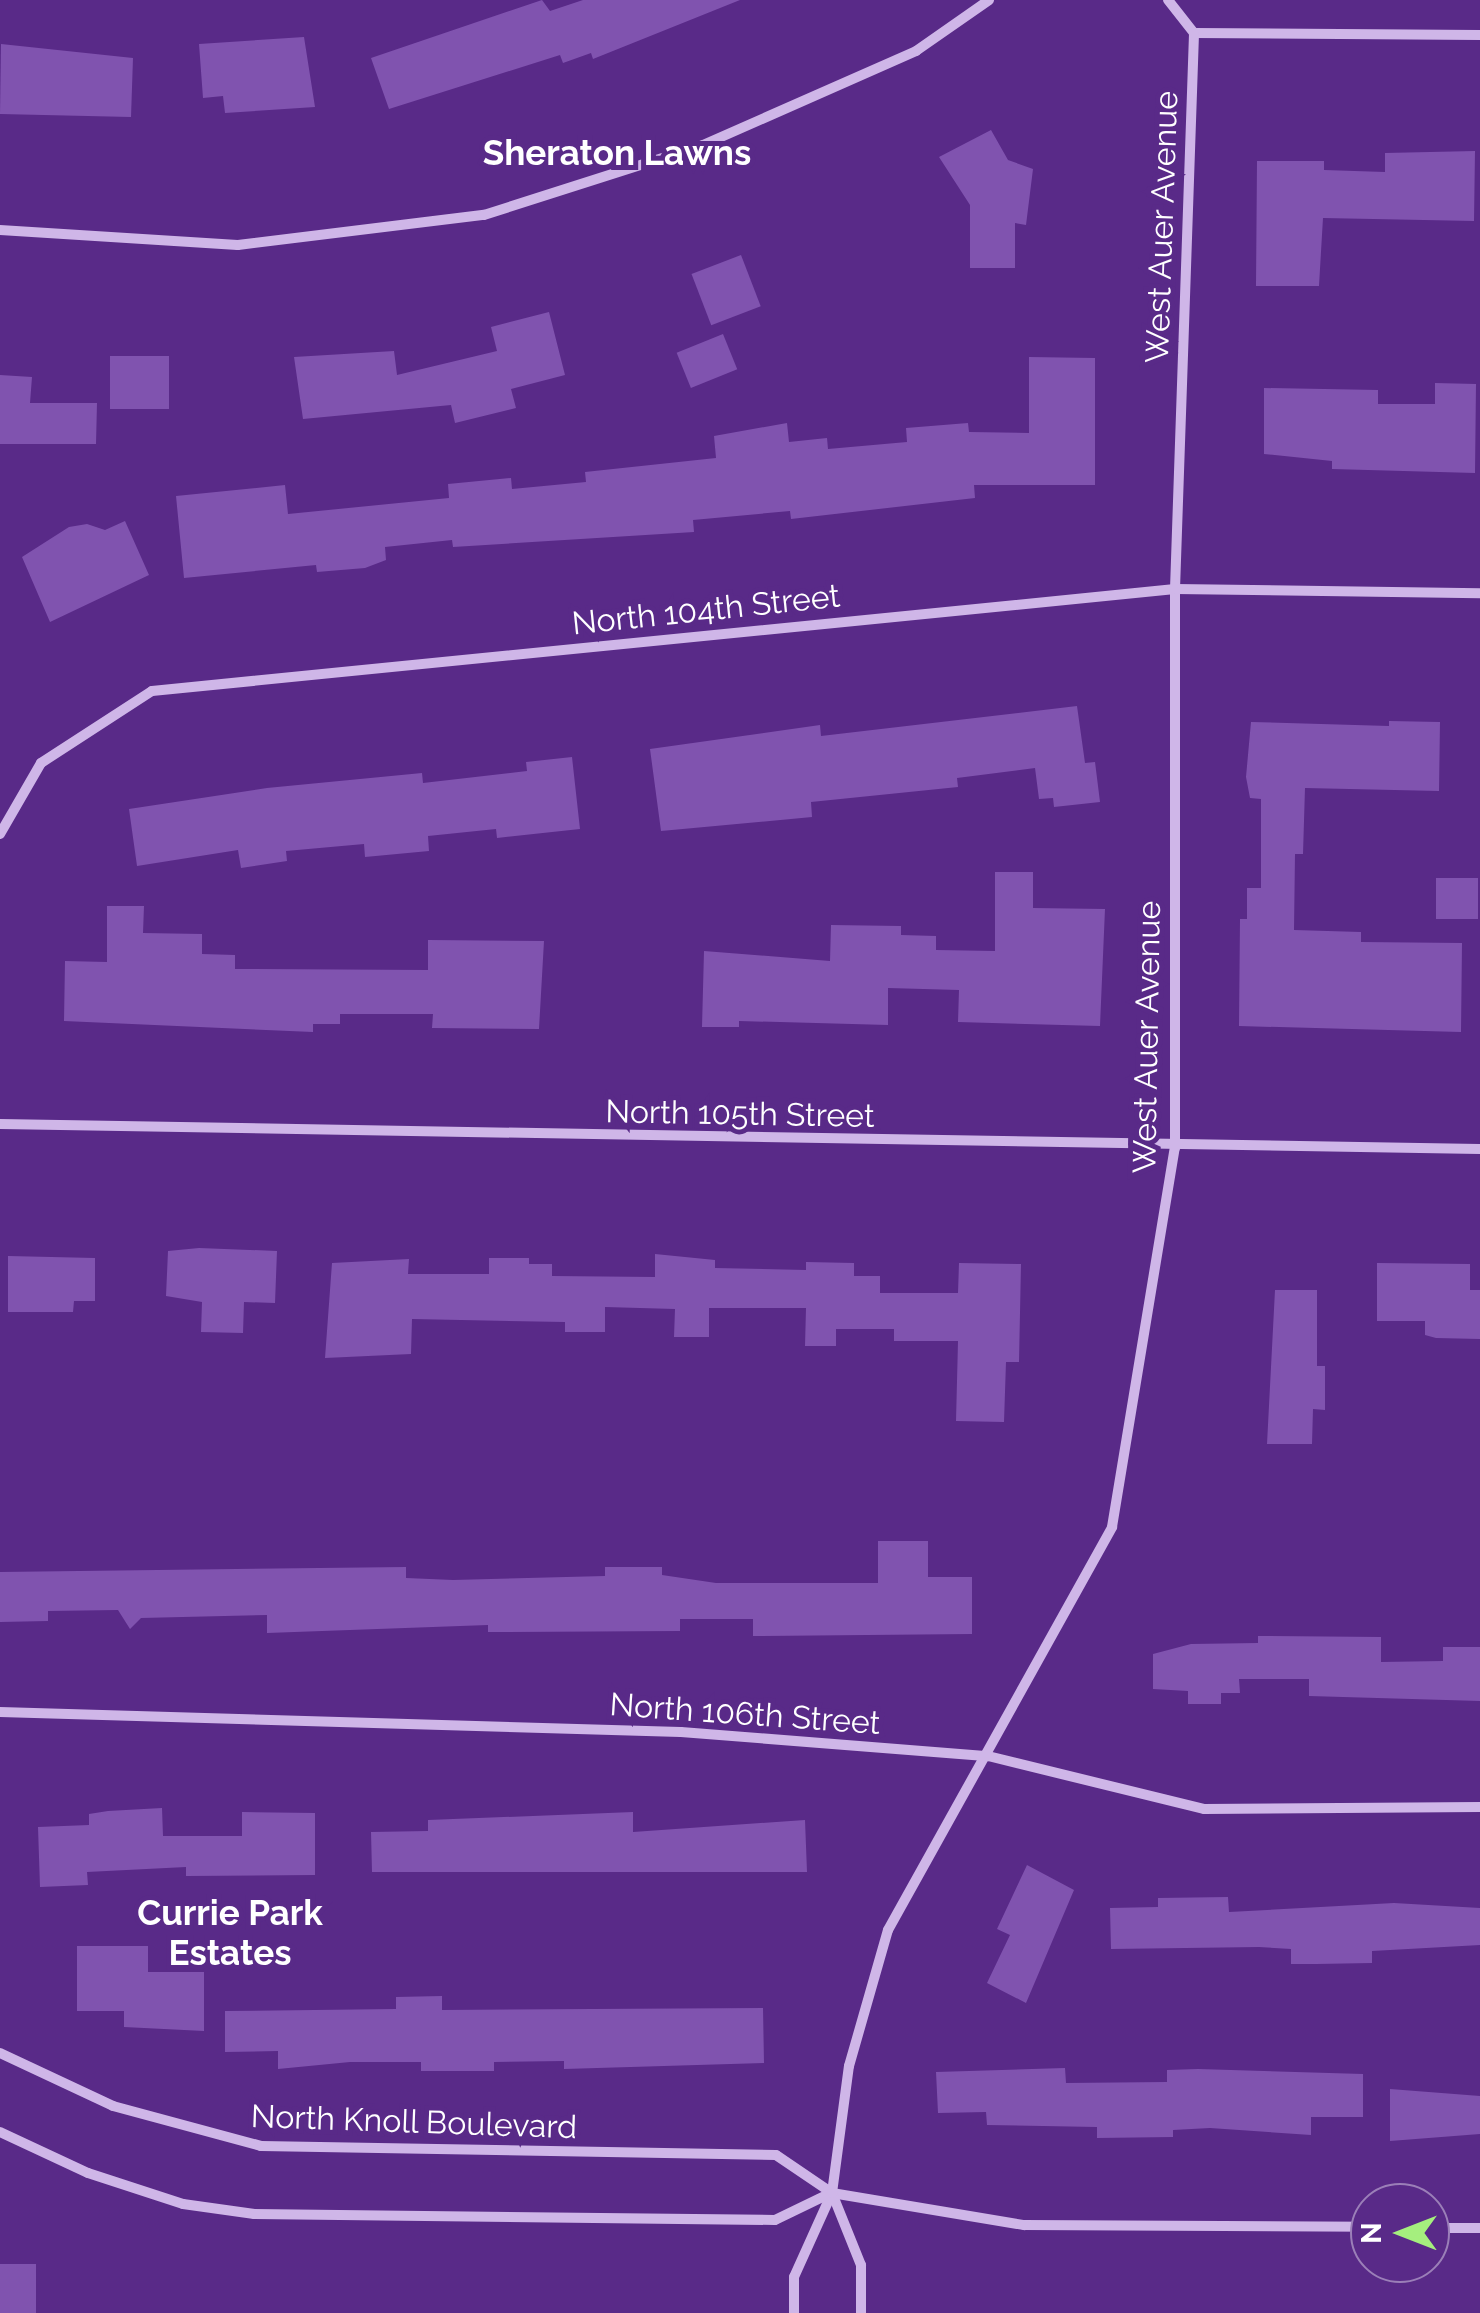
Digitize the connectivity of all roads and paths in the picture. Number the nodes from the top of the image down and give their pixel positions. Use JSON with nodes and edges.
{"nodes":[{"id":1,"x":990,"y":0,"type":"edge"},
{"id":2,"x":1168,"y":0,"type":"edge"},
{"id":3,"x":1194,"y":33,"type":"junction"},
{"id":4,"x":1480,"y":36,"type":"edge"},
{"id":5,"x":0,"y":230,"type":"edge"},
{"id":6,"x":1175,"y":588,"type":"junction"},
{"id":7,"x":1480,"y":594,"type":"edge"},
{"id":8,"x":0,"y":834,"type":"edge"},
{"id":9,"x":0,"y":1124,"type":"edge"},
{"id":10,"x":1175,"y":1148,"type":"junction"},
{"id":11,"x":1480,"y":1150,"type":"edge"},
{"id":12,"x":0,"y":1712,"type":"edge"},
{"id":13,"x":988,"y":1756,"type":"junction"},
{"id":14,"x":1480,"y":1807,"type":"edge"},
{"id":15,"x":0,"y":2053,"type":"edge"},
{"id":16,"x":0,"y":2132,"type":"edge"},
{"id":17,"x":832,"y":2193,"type":"junction"},
{"id":18,"x":1350,"y":2227,"type":"edge"},
{"id":19,"x":1450,"y":2228,"type":"edge"},
{"id":20,"x":1480,"y":2228,"type":"edge"},
{"id":21,"x":794,"y":2313,"type":"edge"},
{"id":22,"x":862,"y":2313,"type":"edge"}],
"edges":[{"from":1,"to":5,"type":"street"},
{"from":2,"to":3,"type":"street"},
{"from":3,"to":4,"type":"street"},
{"from":3,"to":6,"type":"street","name":"West Auer Avenue"},
{"from":6,"to":7,"type":"street","name":"North 104th Street"},
{"from":6,"to":8,"type":"street","name":"North 104th Street"},
{"from":6,"to":10,"type":"street","name":"West Auer Avenue"},
{"from":9,"to":10,"type":"street","name":"North 105th Street"},
{"from":10,"to":11,"type":"street","name":"North 105th Street"},
{"from":10,"to":13,"type":"street","name":"West Auer Avenue"},
{"from":12,"to":13,"type":"street","name":"North 106th Street"},
{"from":13,"to":14,"type":"street","name":"North 106th Street"},
{"from":13,"to":17,"type":"street","name":"West Auer Avenue"},
{"from":15,"to":17,"type":"street","name":"North Knoll Boulevard"},
{"from":16,"to":17,"type":"street"},
{"from":17,"to":18,"type":"street","name":"North Knoll Boulevard"},
{"from":17,"to":21,"type":"street","name":"West Auer Avenue"},
{"from":17,"to":22,"type":"street","name":"West Auer Avenue"},
{"from":19,"to":20,"type":"street"}]}
